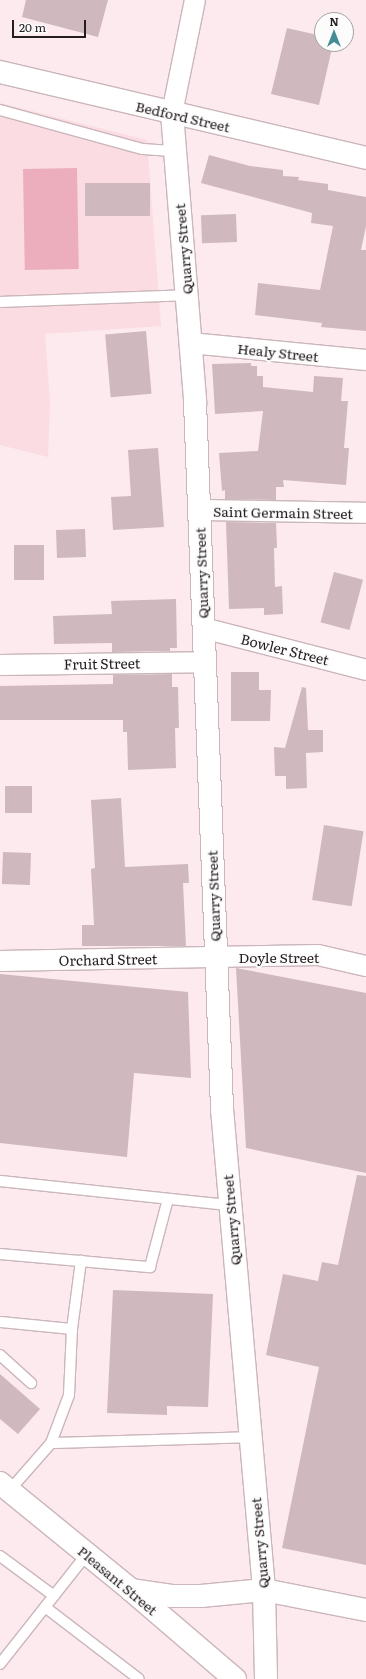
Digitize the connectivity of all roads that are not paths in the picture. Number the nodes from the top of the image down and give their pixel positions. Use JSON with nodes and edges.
{"nodes":[{"id":1,"x":195,"y":0,"type":"edge"},
{"id":2,"x":0,"y":72,"type":"edge"},
{"id":3,"x":0,"y":110,"type":"edge"},
{"id":4,"x":172,"y":113,"type":"junction"},
{"id":5,"x":175,"y":151,"type":"junction"},
{"id":6,"x":366,"y":158,"type":"edge"},
{"id":7,"x":187,"y":295,"type":"junction"},
{"id":8,"x":0,"y":302,"type":"edge"},
{"id":9,"x":190,"y":343,"type":"junction"},
{"id":10,"x":366,"y":360,"type":"edge"},
{"id":11,"x":199,"y":510,"type":"junction"},
{"id":12,"x":366,"y":513,"type":"edge"},
{"id":13,"x":203,"y":628,"type":"junction"},
{"id":14,"x":204,"y":662,"type":"junction"},
{"id":15,"x":0,"y":665,"type":"edge"},
{"id":16,"x":366,"y":670,"type":"edge"},
{"id":17,"x":216,"y":957,"type":"junction"},
{"id":18,"x":0,"y":962,"type":"edge"},
{"id":19,"x":366,"y":966,"type":"edge"},
{"id":20,"x":0,"y":1181,"type":"edge"},
{"id":21,"x":168,"y":1199,"type":"junction"},
{"id":22,"x":230,"y":1205,"type":"junction"},
{"id":23,"x":0,"y":1254,"type":"edge"},
{"id":24,"x":81,"y":1261,"type":"junction"},
{"id":25,"x":0,"y":1322,"type":"edge"},
{"id":26,"x":72,"y":1329,"type":"junction"},
{"id":27,"x":0,"y":1355,"type":"edge"},
{"id":28,"x":31,"y":1383,"type":"dead end"},
{"id":29,"x":250,"y":1437,"type":"junction"},
{"id":30,"x":51,"y":1443,"type":"junction"},
{"id":31,"x":5,"y":1487,"type":"edge"},
{"id":32,"x":86,"y":1554,"type":"junction"},
{"id":33,"x":0,"y":1556,"type":"edge"},
{"id":34,"x":131,"y":1590,"type":"junction"},
{"id":35,"x":264,"y":1590,"type":"junction"},
{"id":36,"x":54,"y":1596,"type":"junction"},
{"id":37,"x":45,"y":1607,"type":"junction"},
{"id":38,"x":366,"y":1610,"type":"edge"},
{"id":39,"x":0,"y":1664,"type":"edge"},
{"id":40,"x":139,"y":1679,"type":"edge"},
{"id":41,"x":234,"y":1679,"type":"edge"},
{"id":42,"x":266,"y":1679,"type":"edge"}],
"edges":[{"from":1,"to":4,"type":"street"},
{"from":2,"to":4,"type":"main road","name":"Bedford Street"},
{"from":3,"to":5,"type":"lane"},
{"from":4,"to":5,"type":"main road","name":"Quarry Street"},
{"from":4,"to":6,"type":"main road","name":"Bedford Street"},
{"from":5,"to":7,"type":"main road","name":"Quarry Street"},
{"from":7,"to":8,"type":"lane"},
{"from":7,"to":9,"type":"main road","name":"Quarry Street"},
{"from":9,"to":10,"type":"street","name":"Healy Street"},
{"from":9,"to":11,"type":"main road","name":"Quarry Street"},
{"from":11,"to":12,"type":"street","name":"Saint Germain Street"},
{"from":11,"to":13,"type":"main road","name":"Quarry Street"},
{"from":13,"to":14,"type":"main road","name":"Quarry Street"},
{"from":13,"to":16,"type":"street","name":"Bowler Street"},
{"from":14,"to":15,"type":"street","name":"Fruit Street"},
{"from":14,"to":17,"type":"main road","name":"Quarry Street"},
{"from":17,"to":18,"type":"street","name":"Orchard Street"},
{"from":17,"to":19,"type":"street","name":"Doyle Street"},
{"from":17,"to":22,"type":"main road","name":"Quarry Street"},
{"from":20,"to":21,"type":"lane"},
{"from":21,"to":22,"type":"lane"},
{"from":21,"to":24,"type":"lane"},
{"from":22,"to":29,"type":"main road","name":"Quarry Street"},
{"from":23,"to":24,"type":"lane"},
{"from":24,"to":26,"type":"lane"},
{"from":25,"to":26,"type":"lane"},
{"from":26,"to":30,"type":"lane"},
{"from":27,"to":28,"type":"lane"},
{"from":29,"to":30,"type":"lane"},
{"from":29,"to":35,"type":"main road","name":"Quarry Street"},
{"from":30,"to":31,"type":"lane"},
{"from":31,"to":32,"type":"main road","name":"Pleasant Street"},
{"from":32,"to":34,"type":"main road","name":"Pleasant Street"},
{"from":32,"to":36,"type":"lane"},
{"from":33,"to":36,"type":"lane"},
{"from":34,"to":35,"type":"main road"},
{"from":34,"to":41,"type":"main road","name":"Pleasant Street"},
{"from":35,"to":38,"type":"main road"},
{"from":35,"to":42,"type":"main road","name":"Quarry Street"},
{"from":36,"to":37,"type":"lane"},
{"from":37,"to":39,"type":"lane"},
{"from":37,"to":40,"type":"lane"}]}
